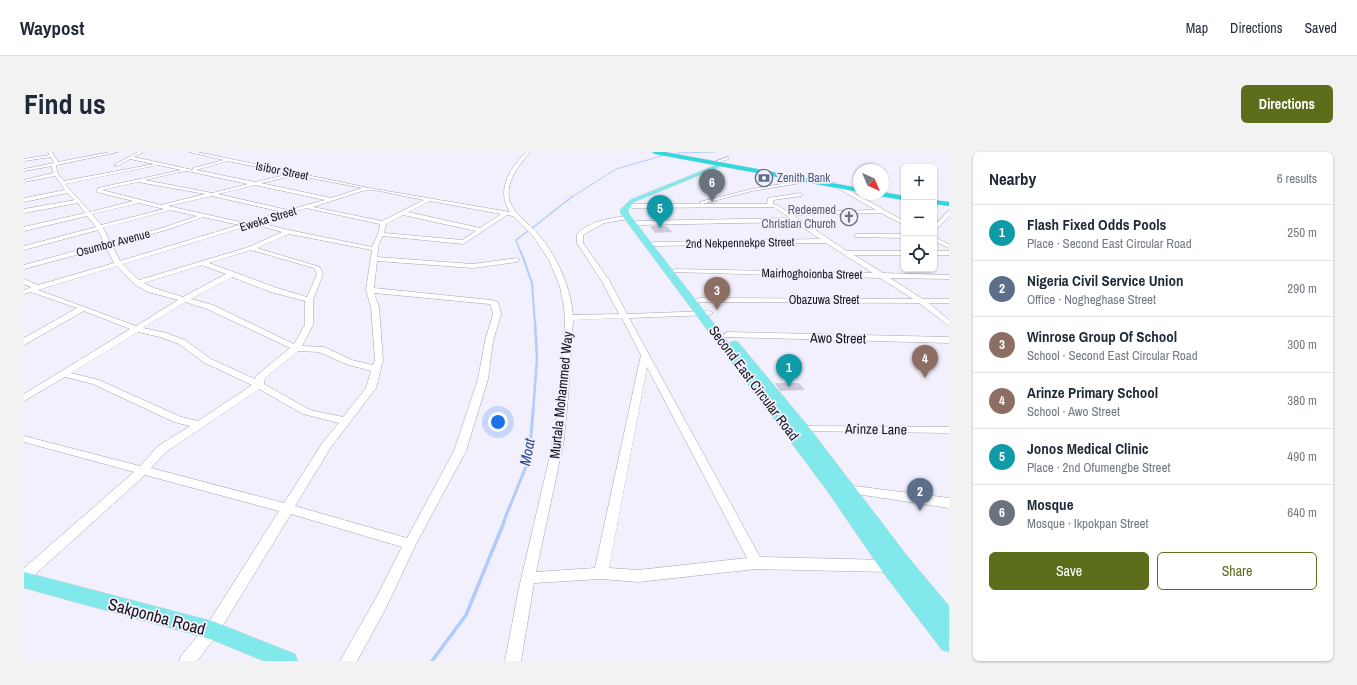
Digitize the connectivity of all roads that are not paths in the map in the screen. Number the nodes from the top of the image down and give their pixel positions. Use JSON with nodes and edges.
{"nodes":[{"id":1,"x":103,"y":152,"type":"edge"},
{"id":2,"x":116,"y":152,"type":"edge"},
{"id":3,"x":141,"y":152,"type":"edge"},
{"id":4,"x":191,"y":152,"type":"edge"},
{"id":5,"x":528,"y":152,"type":"edge"},
{"id":6,"x":655,"y":152,"type":"edge"},
{"id":7,"x":662,"y":152,"type":"edge"},
{"id":8,"x":51,"y":154,"type":"edge"},
{"id":9,"x":108,"y":154,"type":"junction"},
{"id":10,"x":132,"y":158,"type":"junction"},
{"id":11,"x":24,"y":160,"type":"edge"},
{"id":12,"x":230,"y":161,"type":"junction"},
{"id":13,"x":722,"y":163,"type":"junction"},
{"id":14,"x":55,"y":164,"type":"junction"},
{"id":15,"x":160,"y":164,"type":"junction"},
{"id":16,"x":116,"y":166,"type":"dead end"},
{"id":17,"x":190,"y":169,"type":"junction"},
{"id":18,"x":24,"y":170,"type":"edge"},
{"id":19,"x":56,"y":174,"type":"junction"},
{"id":20,"x":293,"y":174,"type":"junction"},
{"id":21,"x":136,"y":180,"type":"junction"},
{"id":22,"x":24,"y":181,"type":"edge"},
{"id":23,"x":806,"y":181,"type":"junction"},
{"id":24,"x":63,"y":183,"type":"junction"},
{"id":25,"x":255,"y":183,"type":"junction"},
{"id":26,"x":834,"y":185,"type":"junction"},
{"id":27,"x":853,"y":188,"type":"edge"},
{"id":28,"x":374,"y":189,"type":"junction"},
{"id":29,"x":68,"y":191,"type":"junction"},
{"id":30,"x":211,"y":194,"type":"junction"},
{"id":31,"x":889,"y":194,"type":"edge"},
{"id":32,"x":800,"y":195,"type":"dead end"},
{"id":33,"x":889,"y":195,"type":"edge"},
{"id":34,"x":901,"y":196,"type":"edge"},
{"id":35,"x":901,"y":197,"type":"edge"},
{"id":36,"x":331,"y":199,"type":"junction"},
{"id":37,"x":429,"y":199,"type":"junction"},
{"id":38,"x":24,"y":200,"type":"edge"},
{"id":39,"x":79,"y":201,"type":"junction"},
{"id":40,"x":137,"y":201,"type":"junction"},
{"id":41,"x":937,"y":203,"type":"edge"},
{"id":42,"x":949,"y":205,"type":"edge"},
{"id":43,"x":632,"y":206,"type":"junction"},
{"id":44,"x":689,"y":206,"type":"junction"},
{"id":45,"x":773,"y":206,"type":"junction"},
{"id":46,"x":161,"y":207,"type":"junction"},
{"id":47,"x":307,"y":207,"type":"junction"},
{"id":48,"x":170,"y":209,"type":"junction"},
{"id":49,"x":24,"y":211,"type":"edge"},
{"id":50,"x":883,"y":211,"type":"junction"},
{"id":51,"x":288,"y":212,"type":"junction"},
{"id":52,"x":402,"y":212,"type":"junction"},
{"id":53,"x":949,"y":212,"type":"edge"},
{"id":54,"x":90,"y":214,"type":"junction"},
{"id":55,"x":505,"y":214,"type":"junction"},
{"id":56,"x":787,"y":214,"type":"junction"},
{"id":57,"x":516,"y":215,"type":"junction"},
{"id":58,"x":202,"y":216,"type":"junction"},
{"id":59,"x":796,"y":220,"type":"junction"},
{"id":60,"x":632,"y":221,"type":"junction"},
{"id":61,"x":901,"y":221,"type":"edge"},
{"id":62,"x":255,"y":223,"type":"junction"},
{"id":63,"x":382,"y":223,"type":"junction"},
{"id":64,"x":246,"y":225,"type":"junction"},
{"id":65,"x":937,"y":226,"type":"edge"},
{"id":66,"x":99,"y":227,"type":"junction"},
{"id":67,"x":24,"y":229,"type":"edge"},
{"id":68,"x":482,"y":230,"type":"junction"},
{"id":69,"x":288,"y":232,"type":"junction"},
{"id":70,"x":381,"y":234,"type":"junction"},
{"id":71,"x":857,"y":236,"type":"dead end"},
{"id":72,"x":901,"y":236,"type":"edge"},
{"id":73,"x":949,"y":237,"type":"edge"},
{"id":74,"x":937,"y":238,"type":"edge"},
{"id":75,"x":937,"y":240,"type":"edge"},
{"id":76,"x":826,"y":242,"type":"junction"},
{"id":77,"x":109,"y":244,"type":"junction"},
{"id":78,"x":654,"y":244,"type":"junction"},
{"id":79,"x":949,"y":246,"type":"edge"},
{"id":80,"x":24,"y":248,"type":"edge"},
{"id":81,"x":251,"y":248,"type":"junction"},
{"id":82,"x":846,"y":252,"type":"junction"},
{"id":83,"x":901,"y":253,"type":"edge"},
{"id":84,"x":937,"y":253,"type":"edge"},
{"id":85,"x":949,"y":253,"type":"edge"},
{"id":86,"x":374,"y":254,"type":"junction"},
{"id":87,"x":517,"y":260,"type":"dead end"},
{"id":88,"x":118,"y":263,"type":"junction"},
{"id":89,"x":202,"y":263,"type":"junction"},
{"id":90,"x":24,"y":267,"type":"edge"},
{"id":91,"x":675,"y":271,"type":"junction"},
{"id":92,"x":232,"y":274,"type":"junction"},
{"id":93,"x":881,"y":276,"type":"junction"},
{"id":94,"x":949,"y":277,"type":"edge"},
{"id":95,"x":24,"y":282,"type":"edge"},
{"id":96,"x":138,"y":283,"type":"junction"},
{"id":97,"x":32,"y":290,"type":"edge"},
{"id":98,"x":370,"y":290,"type":"junction"},
{"id":99,"x":24,"y":297,"type":"edge"},
{"id":100,"x":185,"y":299,"type":"junction"},
{"id":101,"x":309,"y":300,"type":"junction"},
{"id":102,"x":699,"y":300,"type":"junction"},
{"id":103,"x":920,"y":300,"type":"junction"},
{"id":104,"x":949,"y":301,"type":"edge"},
{"id":105,"x":83,"y":308,"type":"junction"},
{"id":106,"x":704,"y":313,"type":"junction"},
{"id":107,"x":623,"y":315,"type":"junction"},
{"id":108,"x":570,"y":318,"type":"junction"},
{"id":109,"x":949,"y":324,"type":"edge"},
{"id":110,"x":137,"y":329,"type":"junction"},
{"id":111,"x":727,"y":335,"type":"junction"},
{"id":112,"x":949,"y":340,"type":"edge"},
{"id":113,"x":24,"y":342,"type":"edge"},
{"id":114,"x":296,"y":348,"type":"junction"},
{"id":115,"x":645,"y":355,"type":"junction"},
{"id":116,"x":376,"y":368,"type":"junction"},
{"id":117,"x":64,"y":374,"type":"junction"},
{"id":118,"x":259,"y":385,"type":"junction"},
{"id":119,"x":24,"y":398,"type":"edge"},
{"id":120,"x":346,"y":421,"type":"junction"},
{"id":121,"x":198,"y":424,"type":"junction"},
{"id":122,"x":803,"y":429,"type":"junction"},
{"id":123,"x":949,"y":430,"type":"edge"},
{"id":124,"x":24,"y":439,"type":"edge"},
{"id":125,"x":142,"y":471,"type":"junction"},
{"id":126,"x":847,"y":489,"type":"junction"},
{"id":127,"x":949,"y":503,"type":"edge"},
{"id":128,"x":289,"y":509,"type":"junction"},
{"id":129,"x":410,"y":544,"type":"junction"},
{"id":130,"x":756,"y":563,"type":"junction"},
{"id":131,"x":888,"y":566,"type":"junction"},
{"id":132,"x":601,"y":573,"type":"junction"},
{"id":133,"x":24,"y":576,"type":"edge"},
{"id":134,"x":528,"y":578,"type":"junction"},
{"id":135,"x":24,"y":580,"type":"edge"},
{"id":136,"x":949,"y":620,"type":"edge"},
{"id":137,"x":212,"y":630,"type":"junction"},
{"id":138,"x":949,"y":643,"type":"edge"},
{"id":139,"x":187,"y":661,"type":"edge"},
{"id":140,"x":288,"y":661,"type":"edge"},
{"id":141,"x":348,"y":661,"type":"edge"},
{"id":142,"x":513,"y":661,"type":"edge"}],
"edges":[{"from":1,"to":9,"type":"street"},
{"from":2,"to":9,"type":"street"},
{"from":3,"to":10,"type":"street"},
{"from":4,"to":12,"type":"street","name":"Isibor Street"},
{"from":5,"to":57,"type":"street","name":"Murtala Mohammed Way"},
{"from":6,"to":13,"type":"highway"},
{"from":7,"to":13,"type":"highway"},
{"from":8,"to":11,"type":"street"},
{"from":8,"to":14,"type":"street"},
{"from":9,"to":14,"type":"street"},
{"from":10,"to":15,"type":"street"},
{"from":10,"to":16,"type":"street"},
{"from":12,"to":17,"type":"street"},
{"from":12,"to":20,"type":"street","name":"Isibor Street"},
{"from":13,"to":23,"type":"highway"},
{"from":13,"to":26,"type":"highway"},
{"from":13,"to":43,"type":"main road"},
{"from":13,"to":60,"type":"main road"},
{"from":14,"to":18,"type":"street"},
{"from":14,"to":19,"type":"street"},
{"from":15,"to":17,"type":"street"},
{"from":15,"to":24,"type":"street"},
{"from":17,"to":21,"type":"street"},
{"from":17,"to":25,"type":"street"},
{"from":19,"to":22,"type":"street"},
{"from":19,"to":24,"type":"street"},
{"from":20,"to":25,"type":"street"},
{"from":20,"to":28,"type":"street","name":"Isibor Street"},
{"from":21,"to":30,"type":"street"},
{"from":21,"to":40,"type":"street"},
{"from":23,"to":26,"type":"highway"},
{"from":23,"to":44,"type":"street"},
{"from":24,"to":29,"type":"street"},
{"from":25,"to":30,"type":"street"},
{"from":25,"to":36,"type":"street"},
{"from":26,"to":27,"type":"highway"},
{"from":26,"to":50,"type":"street"},
{"from":28,"to":36,"type":"street","name":"Eweka Street"},
{"from":28,"to":37,"type":"street","name":"Eweka Street"},
{"from":29,"to":38,"type":"street"},
{"from":29,"to":39,"type":"street"},
{"from":30,"to":46,"type":"street"},
{"from":30,"to":51,"type":"street"},
{"from":31,"to":34,"type":"highway"},
{"from":32,"to":45,"type":"street"},
{"from":33,"to":35,"type":"highway"},
{"from":36,"to":47,"type":"street","name":"Eweka Street"},
{"from":37,"to":52,"type":"street"},
{"from":37,"to":55,"type":"street","name":"Eweka Street"},
{"from":39,"to":49,"type":"street"},
{"from":39,"to":54,"type":"street"},
{"from":40,"to":46,"type":"street"},
{"from":40,"to":54,"type":"street"},
{"from":41,"to":42,"type":"highway"},
{"from":43,"to":44,"type":"street"},
{"from":43,"to":60,"type":"main road","name":"Second East Circular Road"},
{"from":44,"to":45,"type":"street"},
{"from":45,"to":56,"type":"street"},
{"from":46,"to":48,"type":"street"},
{"from":47,"to":51,"type":"street","name":"Eweka Street"},
{"from":47,"to":63,"type":"street"},
{"from":48,"to":58,"type":"street"},
{"from":48,"to":66,"type":"street"},
{"from":50,"to":56,"type":"street"},
{"from":50,"to":61,"type":"street"},
{"from":51,"to":62,"type":"street","name":"Eweka Street"},
{"from":52,"to":63,"type":"street"},
{"from":52,"to":68,"type":"street"},
{"from":53,"to":65,"type":"street"},
{"from":54,"to":66,"type":"street"},
{"from":54,"to":67,"type":"street"},
{"from":55,"to":57,"type":"street","name":"Eweka Street"},
{"from":55,"to":68,"type":"street"},
{"from":56,"to":59,"type":"street"},
{"from":57,"to":108,"type":"street","name":"Murtala Mohammed Way"},
{"from":58,"to":64,"type":"street"},
{"from":58,"to":77,"type":"street","name":"Osumbor Avenue"},
{"from":59,"to":60,"type":"street"},
{"from":59,"to":76,"type":"street"},
{"from":60,"to":78,"type":"main road","name":"Second East Circular Road"},
{"from":60,"to":106,"type":"main road","name":"Second East Circular Road"},
{"from":60,"to":107,"type":"street"},
{"from":62,"to":64,"type":"street","name":"Eweka Street"},
{"from":62,"to":69,"type":"street"},
{"from":63,"to":70,"type":"street"},
{"from":64,"to":88,"type":"street","name":"Eweka Street"},
{"from":66,"to":77,"type":"street"},
{"from":66,"to":80,"type":"street"},
{"from":68,"to":70,"type":"street"},
{"from":69,"to":81,"type":"street"},
{"from":69,"to":86,"type":"street"},
{"from":70,"to":86,"type":"street"},
{"from":71,"to":72,"type":"street"},
{"from":73,"to":74,"type":"street"},
{"from":75,"to":79,"type":"street"},
{"from":76,"to":78,"type":"street","name":"2nd Nekpennekpe Street"},
{"from":76,"to":82,"type":"street"},
{"from":77,"to":88,"type":"street"},
{"from":77,"to":90,"type":"street","name":"Osumbor Avenue"},
{"from":78,"to":91,"type":"main road","name":"Second East Circular Road"},
{"from":81,"to":89,"type":"street"},
{"from":81,"to":101,"type":"street"},
{"from":82,"to":83,"type":"street"},
{"from":82,"to":93,"type":"street"},
{"from":84,"to":85,"type":"street"},
{"from":86,"to":87,"type":"street"},
{"from":86,"to":98,"type":"street"},
{"from":88,"to":96,"type":"street"},
{"from":88,"to":97,"type":"street","name":"Eweka Street"},
{"from":89,"to":92,"type":"street"},
{"from":89,"to":96,"type":"street"},
{"from":91,"to":93,"type":"street","name":"Mairhoghoionba Street"},
{"from":91,"to":102,"type":"main road","name":"Second East Circular Road"},
{"from":92,"to":100,"type":"street"},
{"from":92,"to":101,"type":"street"},
{"from":93,"to":94,"type":"street","name":"Mairhoghoionba Street"},
{"from":93,"to":103,"type":"street"},
{"from":95,"to":97,"type":"street"},
{"from":96,"to":100,"type":"street"},
{"from":97,"to":99,"type":"street","name":"Eweka Street"},
{"from":97,"to":105,"type":"street"},
{"from":98,"to":116,"type":"street"},
{"from":98,"to":129,"type":"street"},
{"from":100,"to":110,"type":"street"},
{"from":100,"to":114,"type":"street"},
{"from":101,"to":114,"type":"street"},
{"from":102,"to":103,"type":"street","name":"Obazuwa Street"},
{"from":102,"to":106,"type":"main road","name":"Second East Circular Road"},
{"from":103,"to":104,"type":"street","name":"Obazuwa Street"},
{"from":103,"to":109,"type":"street"},
{"from":105,"to":110,"type":"street"},
{"from":105,"to":113,"type":"street"},
{"from":106,"to":107,"type":"street"},
{"from":106,"to":111,"type":"main road","name":"Second East Circular Road"},
{"from":106,"to":131,"type":"main road","name":"Second East Circular Road"},
{"from":107,"to":108,"type":"street"},
{"from":107,"to":115,"type":"street"},
{"from":108,"to":134,"type":"street","name":"Murtala Mohammed Way"},
{"from":110,"to":117,"type":"street"},
{"from":110,"to":118,"type":"street"},
{"from":111,"to":112,"type":"street","name":"Awo Street"},
{"from":111,"to":122,"type":"main road","name":"Second East Circular Road"},
{"from":114,"to":116,"type":"street"},
{"from":114,"to":118,"type":"street"},
{"from":115,"to":130,"type":"street"},
{"from":115,"to":132,"type":"street"},
{"from":116,"to":120,"type":"street"},
{"from":117,"to":119,"type":"street"},
{"from":117,"to":121,"type":"street"},
{"from":118,"to":120,"type":"street"},
{"from":118,"to":121,"type":"street"},
{"from":120,"to":128,"type":"street"},
{"from":121,"to":125,"type":"street"},
{"from":122,"to":123,"type":"street","name":"Arinze Lane"},
{"from":122,"to":126,"type":"main road","name":"Second East Circular Road"},
{"from":124,"to":125,"type":"street"},
{"from":125,"to":128,"type":"street"},
{"from":125,"to":133,"type":"street"},
{"from":126,"to":127,"type":"street"},
{"from":126,"to":136,"type":"main road","name":"Second East Circular Road"},
{"from":128,"to":129,"type":"street"},
{"from":128,"to":137,"type":"street"},
{"from":129,"to":141,"type":"street"},
{"from":130,"to":131,"type":"street"},
{"from":130,"to":132,"type":"street"},
{"from":131,"to":138,"type":"main road","name":"Second East Circular Road"},
{"from":132,"to":134,"type":"street"},
{"from":134,"to":142,"type":"street","name":"Murtala Mohammed Way"},
{"from":135,"to":137,"type":"main road","name":"Sakponba Road"},
{"from":137,"to":139,"type":"street"},
{"from":137,"to":140,"type":"main road","name":"Sakponba Road"}]}
